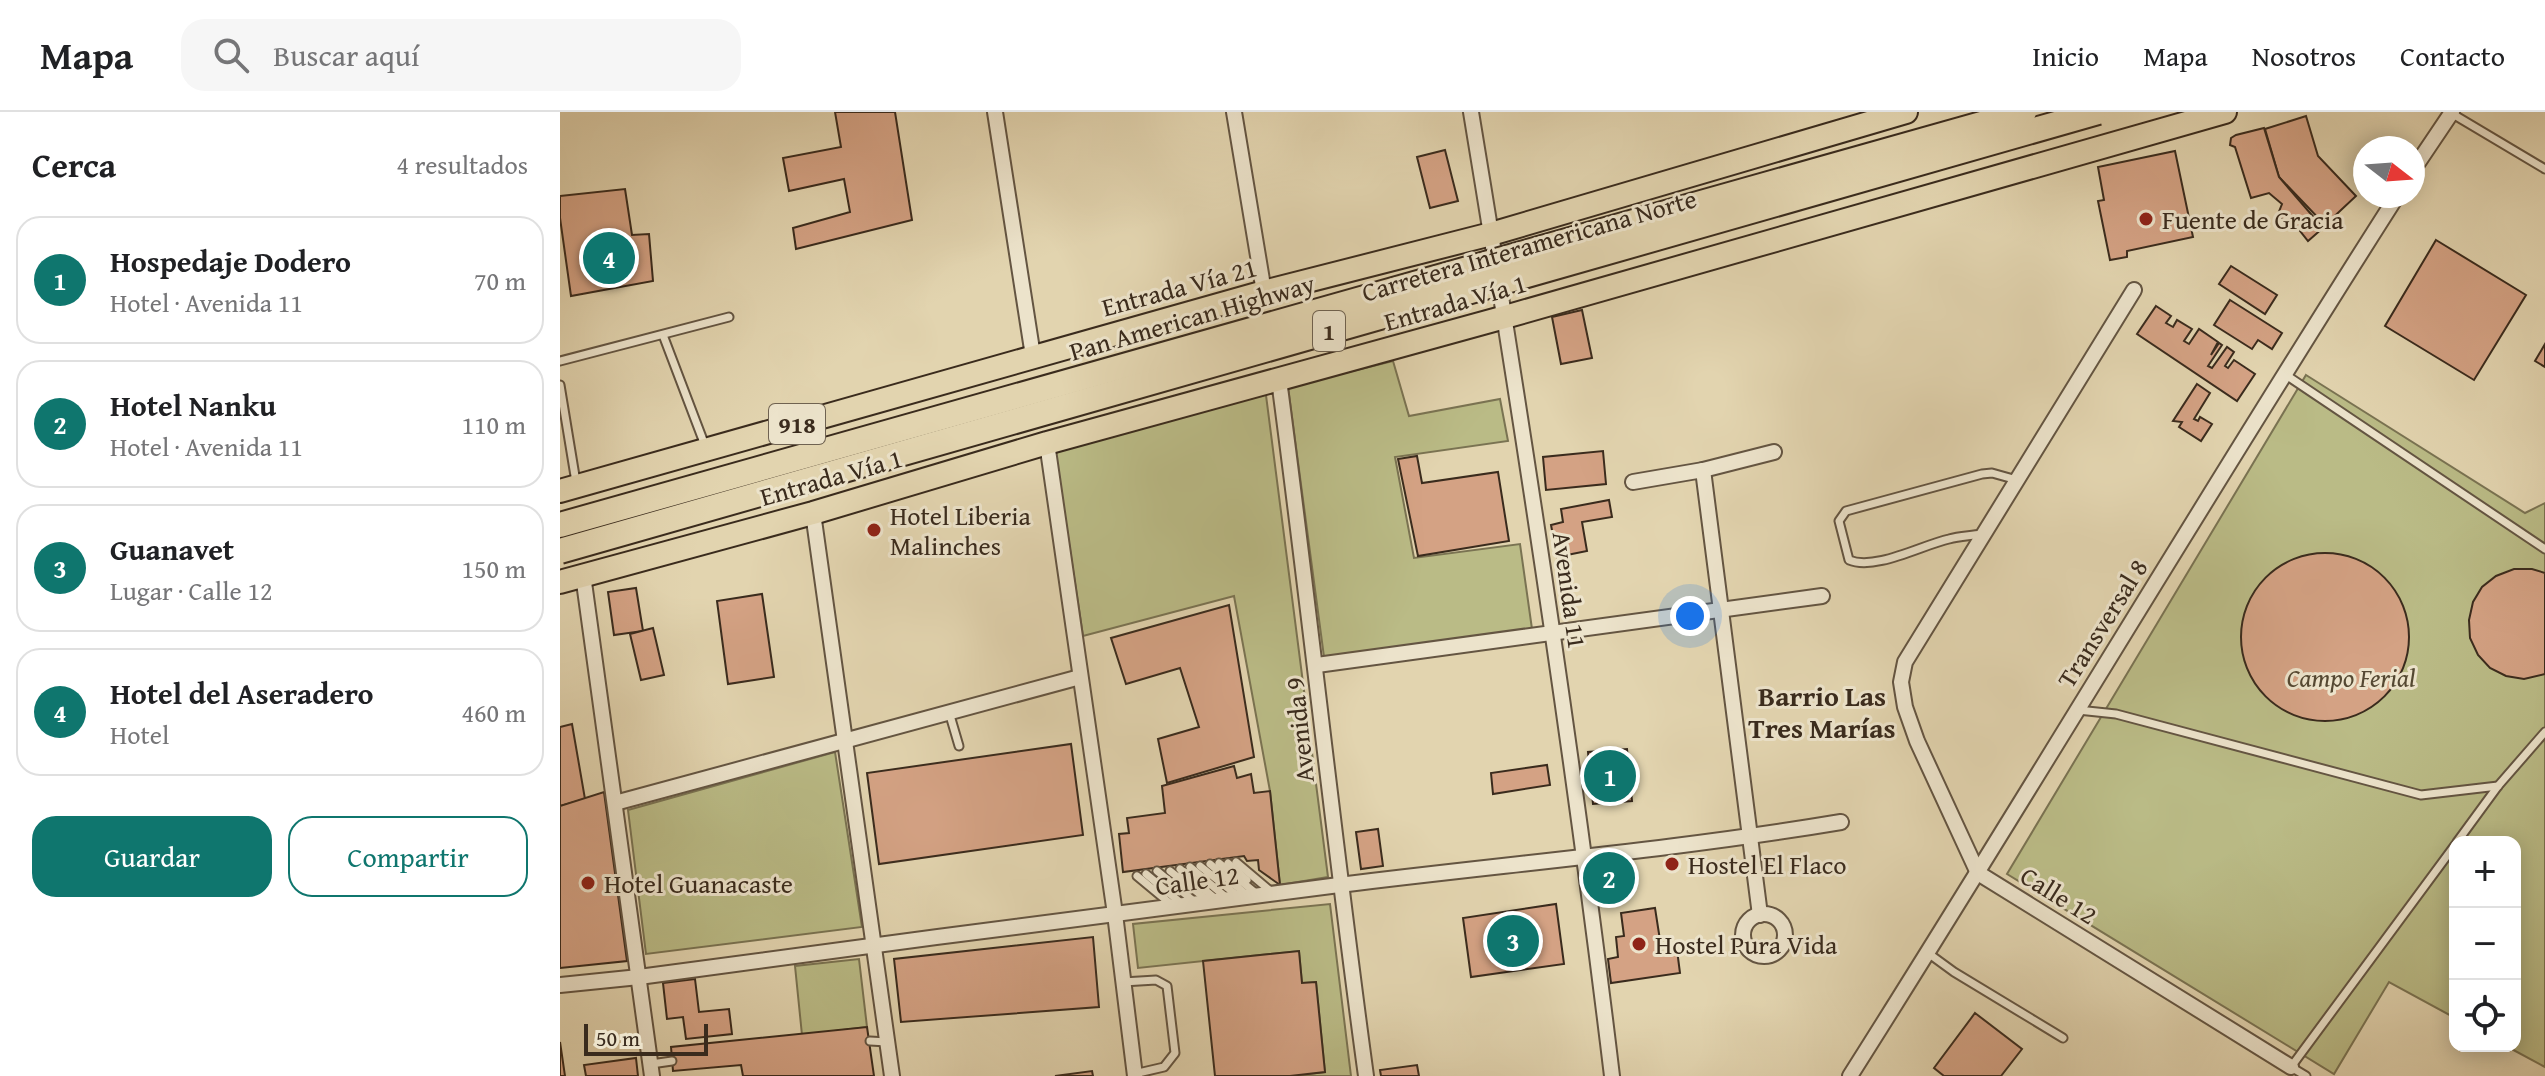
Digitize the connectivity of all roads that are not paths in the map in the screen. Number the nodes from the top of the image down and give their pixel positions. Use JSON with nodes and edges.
{"nodes":[{"id":1,"x":995,"y":112,"type":"edge"},
{"id":2,"x":1234,"y":112,"type":"edge"},
{"id":3,"x":1471,"y":112,"type":"edge"},
{"id":4,"x":1906,"y":112,"type":"edge"},
{"id":5,"x":2024,"y":112,"type":"edge"},
{"id":6,"x":2098,"y":112,"type":"edge"},
{"id":7,"x":2225,"y":112,"type":"edge"},
{"id":8,"x":2448,"y":114,"type":"edge"},
{"id":9,"x":2425,"y":151,"type":"edge"},
{"id":10,"x":2545,"y":169,"type":"edge"},
{"id":11,"x":2389,"y":208,"type":"edge"},
{"id":12,"x":1491,"y":234,"type":"junction"},
{"id":13,"x":2134,"y":290,"type":"dead end"},
{"id":14,"x":1264,"y":292,"type":"junction"},
{"id":15,"x":729,"y":317,"type":"dead end"},
{"id":16,"x":1505,"y":317,"type":"junction"},
{"id":17,"x":663,"y":335,"type":"junction"},
{"id":18,"x":1033,"y":356,"type":"junction"},
{"id":19,"x":560,"y":361,"type":"edge"},
{"id":20,"x":2284,"y":374,"type":"junction"},
{"id":21,"x":1279,"y":380,"type":"junction"},
{"id":22,"x":560,"y":385,"type":"edge"},
{"id":23,"x":1047,"y":443,"type":"junction"},
{"id":24,"x":706,"y":450,"type":"junction"},
{"id":25,"x":1774,"y":452,"type":"dead end"},
{"id":26,"x":1703,"y":470,"type":"junction"},
{"id":27,"x":2017,"y":480,"type":"junction"},
{"id":28,"x":1633,"y":482,"type":"dead end"},
{"id":29,"x":569,"y":489,"type":"edge"},
{"id":30,"x":813,"y":513,"type":"junction"},
{"id":31,"x":560,"y":525,"type":"edge"},
{"id":32,"x":1983,"y":534,"type":"junction"},
{"id":33,"x":2545,"y":549,"type":"edge"},
{"id":34,"x":560,"y":551,"type":"edge"},
{"id":35,"x":583,"y":575,"type":"junction"},
{"id":36,"x":560,"y":582,"type":"edge"},
{"id":37,"x":1822,"y":596,"type":"dead end"},
{"id":38,"x":1719,"y":609,"type":"junction"},
{"id":39,"x":1552,"y":634,"type":"junction"},
{"id":40,"x":1317,"y":665,"type":"junction"},
{"id":41,"x":1080,"y":677,"type":"junction"},
{"id":42,"x":2078,"y":710,"type":"junction"},
{"id":43,"x":949,"y":712,"type":"junction"},
{"id":44,"x":2545,"y":732,"type":"edge"},
{"id":45,"x":845,"y":740,"type":"junction"},
{"id":46,"x":959,"y":746,"type":"dead end"},
{"id":47,"x":2498,"y":786,"type":"junction"},
{"id":48,"x":615,"y":803,"type":"junction"},
{"id":49,"x":1841,"y":822,"type":"dead end"},
{"id":50,"x":2462,"y":836,"type":"edge"},
{"id":51,"x":1749,"y":837,"type":"junction"},
{"id":52,"x":2449,"y":853,"type":"edge"},
{"id":53,"x":1586,"y":858,"type":"junction"},
{"id":54,"x":1210,"y":864,"type":"dead end"},
{"id":55,"x":1200,"y":866,"type":"dead end"},
{"id":56,"x":1190,"y":867,"type":"dead end"},
{"id":57,"x":1180,"y":869,"type":"dead end"},
{"id":58,"x":1157,"y":871,"type":"dead end"},
{"id":59,"x":1170,"y":871,"type":"dead end"},
{"id":60,"x":1978,"y":873,"type":"junction"},
{"id":61,"x":1146,"y":874,"type":"dead end"},
{"id":62,"x":1137,"y":876,"type":"dead end"},
{"id":63,"x":1340,"y":885,"type":"junction"},
{"id":64,"x":1227,"y":900,"type":"junction"},
{"id":65,"x":1115,"y":914,"type":"junction"},
{"id":66,"x":1760,"y":915,"type":"dead end"},
{"id":67,"x":875,"y":944,"type":"junction"},
{"id":68,"x":1928,"y":953,"type":"junction"},
{"id":69,"x":639,"y":977,"type":"junction"},
{"id":70,"x":1123,"y":982,"type":"junction"},
{"id":71,"x":560,"y":985,"type":"edge"},
{"id":72,"x":2063,"y":1038,"type":"dead end"},
{"id":73,"x":870,"y":1041,"type":"dead end"},
{"id":74,"x":887,"y":1042,"type":"junction"},
{"id":75,"x":672,"y":1061,"type":"dead end"},
{"id":76,"x":2291,"y":1067,"type":"junction"},
{"id":77,"x":651,"y":1070,"type":"edge"},
{"id":78,"x":1134,"y":1075,"type":"edge"},
{"id":79,"x":892,"y":1076,"type":"edge"},
{"id":80,"x":1366,"y":1076,"type":"edge"},
{"id":81,"x":1612,"y":1076,"type":"edge"},
{"id":82,"x":1850,"y":1076,"type":"edge"},
{"id":83,"x":2306,"y":1076,"type":"edge"}],
"edges":[{"from":1,"to":18,"type":"street"},
{"from":2,"to":14,"type":"street"},
{"from":3,"to":12,"type":"street","name":"Avenida 11"},
{"from":4,"to":12,"type":"main road","name":"Entrada Vía 21"},
{"from":5,"to":31,"type":"highway","name":"Pan American Highway","number":"1","bridge":true},
{"from":6,"to":34,"type":"highway","name":"Carretera Interamericana Norte","number":"1","bridge":true},
{"from":7,"to":16,"type":"main road","name":"Entrada Vía 1"},
{"from":8,"to":9,"type":"street"},
{"from":8,"to":10,"type":"lane"},
{"from":11,"to":20,"type":"street","name":"Transversal 8"},
{"from":12,"to":14,"type":"main road","name":"Entrada Vía 21"},
{"from":12,"to":16,"type":"street","name":"Avenida 11"},
{"from":13,"to":27,"type":"street"},
{"from":14,"to":18,"type":"main road","name":"Entrada Vía 21"},
{"from":15,"to":17,"type":"lane"},
{"from":16,"to":21,"type":"main road","name":"Entrada Vía 1"},
{"from":16,"to":39,"type":"street","name":"Avenida 11"},
{"from":17,"to":19,"type":"lane"},
{"from":17,"to":24,"type":"lane"},
{"from":18,"to":24,"type":"main road","name":"Entrada Vía 21","number":"918"},
{"from":20,"to":33,"type":"lane"},
{"from":20,"to":42,"type":"street","name":"Transversal 8"},
{"from":21,"to":23,"type":"main road","name":"Entrada Vía 1"},
{"from":21,"to":40,"type":"street","name":"Avenida 9"},
{"from":22,"to":29,"type":"lane"},
{"from":23,"to":30,"type":"main road","name":"Entrada Vía 1"},
{"from":23,"to":41,"type":"street"},
{"from":24,"to":29,"type":"main road","name":"Entrada Vía 21","number":"918"},
{"from":25,"to":26,"type":"street"},
{"from":26,"to":28,"type":"street"},
{"from":26,"to":38,"type":"street"},
{"from":27,"to":32,"type":"street"},
{"from":27,"to":32,"type":"lane"},
{"from":30,"to":35,"type":"main road","name":"Entrada Vía 1"},
{"from":30,"to":45,"type":"street"},
{"from":32,"to":60,"type":"street"},
{"from":35,"to":36,"type":"main road","name":"Entrada Vía 1"},
{"from":35,"to":48,"type":"street"},
{"from":37,"to":38,"type":"street"},
{"from":38,"to":39,"type":"street"},
{"from":38,"to":51,"type":"street"},
{"from":39,"to":40,"type":"street"},
{"from":39,"to":53,"type":"street","name":"Avenida 11"},
{"from":40,"to":63,"type":"street","name":"Avenida 9"},
{"from":41,"to":43,"type":"street"},
{"from":41,"to":65,"type":"street"},
{"from":42,"to":47,"type":"lane"},
{"from":42,"to":60,"type":"street","name":"Transversal 8"},
{"from":43,"to":45,"type":"street"},
{"from":43,"to":46,"type":"lane"},
{"from":44,"to":47,"type":"lane"},
{"from":45,"to":48,"type":"street"},
{"from":45,"to":67,"type":"street"},
{"from":47,"to":50,"type":"lane"},
{"from":48,"to":69,"type":"street"},
{"from":49,"to":51,"type":"street","name":"Calle 12"},
{"from":51,"to":53,"type":"street","name":"Calle 12"},
{"from":51,"to":66,"type":"street"},
{"from":52,"to":76,"type":"lane"},
{"from":53,"to":63,"type":"street","name":"Calle 12"},
{"from":53,"to":81,"type":"street","name":"Avenida 11"},
{"from":54,"to":64,"type":"lane"},
{"from":55,"to":64,"type":"lane"},
{"from":56,"to":64,"type":"lane"},
{"from":57,"to":64,"type":"lane"},
{"from":58,"to":64,"type":"lane"},
{"from":59,"to":64,"type":"lane"},
{"from":60,"to":68,"type":"street","name":"Transversal 8"},
{"from":60,"to":76,"type":"street","name":"Calle 12"},
{"from":61,"to":64,"type":"lane"},
{"from":62,"to":64,"type":"lane"},
{"from":63,"to":64,"type":"street","name":"Calle 12"},
{"from":63,"to":80,"type":"street","name":"Avenida 9"},
{"from":64,"to":64,"type":"lane"},
{"from":64,"to":65,"type":"street","name":"Calle 12"},
{"from":65,"to":67,"type":"street","name":"Calle 12"},
{"from":65,"to":70,"type":"street"},
{"from":67,"to":69,"type":"street","name":"Calle 12"},
{"from":67,"to":74,"type":"street"},
{"from":68,"to":72,"type":"lane"},
{"from":68,"to":82,"type":"street","name":"Transversal 8"},
{"from":69,"to":71,"type":"street","name":"Calle 12"},
{"from":69,"to":77,"type":"street"},
{"from":70,"to":78,"type":"street"},
{"from":70,"to":78,"type":"lane"},
{"from":73,"to":74,"type":"lane"},
{"from":74,"to":79,"type":"street"},
{"from":75,"to":77,"type":"lane"},
{"from":76,"to":83,"type":"lane"}]}
